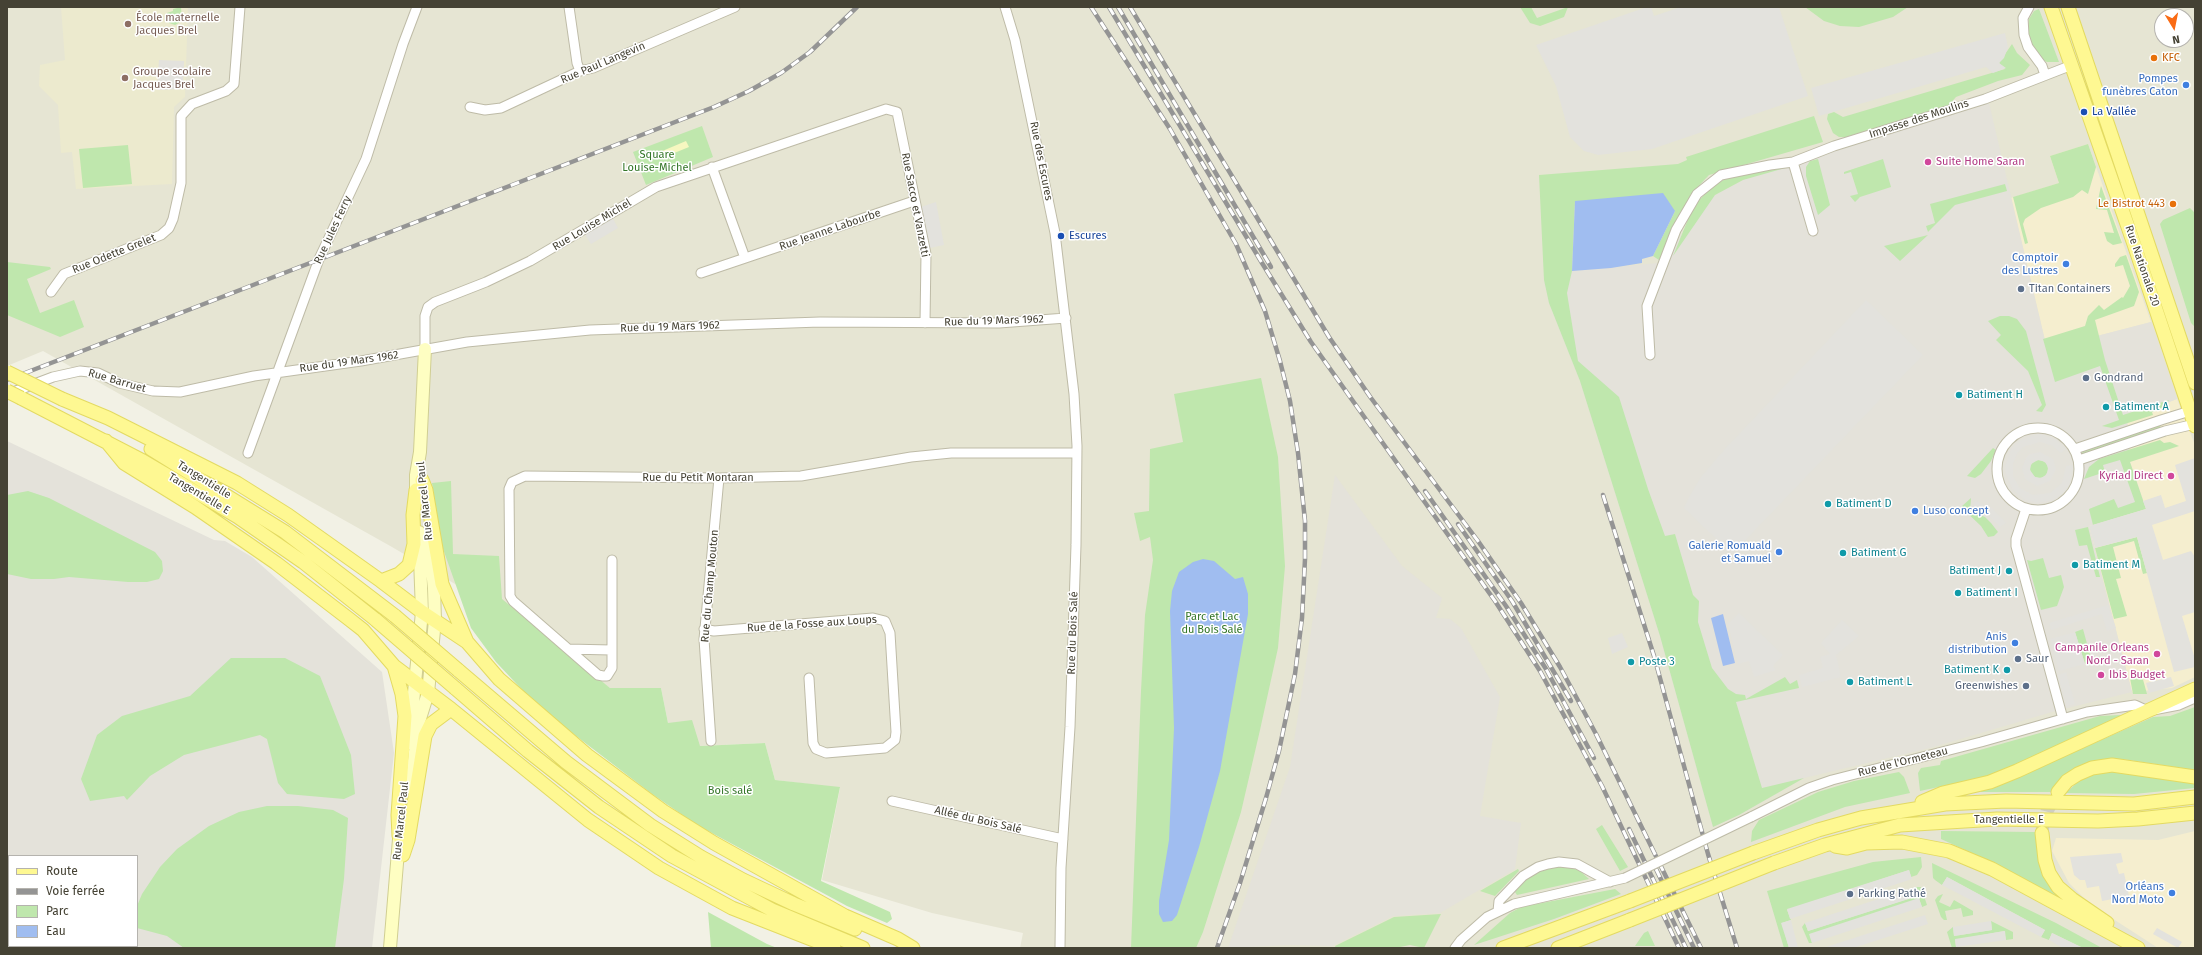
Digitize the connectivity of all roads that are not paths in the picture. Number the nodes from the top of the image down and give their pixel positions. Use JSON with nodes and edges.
{"nodes":[{"id":1,"x":240,"y":7,"type":"edge"},
{"id":2,"x":418,"y":7,"type":"edge"},
{"id":3,"x":569,"y":7,"type":"edge"},
{"id":4,"x":735,"y":7,"type":"edge"},
{"id":5,"x":1005,"y":7,"type":"edge"},
{"id":6,"x":2029,"y":7,"type":"edge"},
{"id":7,"x":2051,"y":7,"type":"edge"},
{"id":8,"x":2068,"y":7,"type":"edge"},
{"id":9,"x":2072,"y":65,"type":"junction"},
{"id":10,"x":580,"y":72,"type":"junction"},
{"id":11,"x":2045,"y":74,"type":"junction"},
{"id":12,"x":470,"y":107,"type":"dead end"},
{"id":13,"x":897,"y":112,"type":"joint"},
{"id":14,"x":1793,"y":162,"type":"junction"},
{"id":15,"x":712,"y":167,"type":"junction"},
{"id":16,"x":914,"y":201,"type":"junction"},
{"id":17,"x":1812,"y":231,"type":"dead end"},
{"id":18,"x":745,"y":258,"type":"junction"},
{"id":19,"x":701,"y":273,"type":"dead end"},
{"id":20,"x":51,"y":292,"type":"dead end"},
{"id":21,"x":1066,"y":318,"type":"junction"},
{"id":22,"x":925,"y":323,"type":"junction"},
{"id":23,"x":425,"y":349,"type":"junction"},
{"id":24,"x":1650,"y":354,"type":"dead end"},
{"id":25,"x":7,"y":372,"type":"edge"},
{"id":26,"x":277,"y":372,"type":"junction"},
{"id":27,"x":2195,"y":383,"type":"edge"},
{"id":28,"x":7,"y":391,"type":"edge"},
{"id":29,"x":7,"y":395,"type":"edge"},
{"id":30,"x":62,"y":399,"type":"junction"},
{"id":31,"x":2194,"y":420,"type":"edge"},
{"id":32,"x":106,"y":441,"type":"junction"},
{"id":33,"x":2075,"y":449,"type":"junction"},
{"id":34,"x":420,"y":452,"type":"joint"},
{"id":35,"x":248,"y":453,"type":"dead end"},
{"id":36,"x":1076,"y":453,"type":"junction"},
{"id":37,"x":2079,"y":460,"type":"junction"},
{"id":38,"x":719,"y":478,"type":"junction"},
{"id":39,"x":419,"y":485,"type":"junction"},
{"id":40,"x":2026,"y":509,"type":"junction"},
{"id":41,"x":612,"y":560,"type":"dead end"},
{"id":42,"x":381,"y":580,"type":"junction"},
{"id":43,"x":422,"y":612,"type":"junction"},
{"id":44,"x":435,"y":620,"type":"junction"},
{"id":45,"x":704,"y":630,"type":"junction"},
{"id":46,"x":468,"y":642,"type":"junction"},
{"id":47,"x":568,"y":649,"type":"junction"},
{"id":48,"x":611,"y":650,"type":"junction"},
{"id":49,"x":394,"y":666,"type":"junction"},
{"id":50,"x":809,"y":678,"type":"dead end"},
{"id":51,"x":415,"y":683,"type":"junction"},
{"id":52,"x":428,"y":693,"type":"junction"},
{"id":53,"x":2195,"y":693,"type":"edge"},
{"id":54,"x":451,"y":709,"type":"junction"},
{"id":55,"x":2148,"y":711,"type":"junction"},
{"id":56,"x":2063,"y":719,"type":"junction"},
{"id":57,"x":711,"y":741,"type":"dead end"},
{"id":58,"x":2195,"y":777,"type":"edge"},
{"id":59,"x":2058,"y":792,"type":"tunnel mouth"},
{"id":60,"x":2195,"y":797,"type":"edge"},
{"id":61,"x":1944,"y":799,"type":"junction"},
{"id":62,"x":892,"y":801,"type":"dead end"},
{"id":63,"x":2195,"y":813,"type":"edge"},
{"id":64,"x":2042,"y":833,"type":"tunnel mouth"},
{"id":65,"x":399,"y":836,"type":"junction"},
{"id":66,"x":1063,"y":839,"type":"junction"},
{"id":67,"x":1825,"y":845,"type":"junction"},
{"id":68,"x":403,"y":855,"type":"junction"},
{"id":69,"x":1610,"y":882,"type":"junction"},
{"id":70,"x":396,"y":890,"type":"junction"},
{"id":71,"x":1498,"y":911,"type":"junction"},
{"id":72,"x":390,"y":948,"type":"edge"},
{"id":73,"x":834,"y":948,"type":"edge"},
{"id":74,"x":863,"y":948,"type":"edge"},
{"id":75,"x":909,"y":948,"type":"edge"},
{"id":76,"x":912,"y":948,"type":"edge"},
{"id":77,"x":1060,"y":948,"type":"edge"},
{"id":78,"x":1455,"y":948,"type":"edge"},
{"id":79,"x":1503,"y":948,"type":"edge"},
{"id":80,"x":1558,"y":948,"type":"edge"},
{"id":81,"x":2138,"y":948,"type":"edge"},
{"id":82,"x":2144,"y":948,"type":"edge"}],
"edges":[{"from":1,"to":20,"type":"street","name":"Rue Odette Grelet"},
{"from":2,"to":26,"type":"street","name":"Rue Jules Ferry"},
{"from":3,"to":10,"type":"street"},
{"from":4,"to":10,"type":"street","name":"Rue Paul Langevin"},
{"from":5,"to":21,"type":"street","name":"Rue des Escures"},
{"from":6,"to":11,"type":"street"},
{"from":7,"to":9,"type":"main road","name":"Rue Nationale 20"},
{"from":8,"to":27,"type":"main road","name":"Rue Nationale 20"},
{"from":9,"to":11,"type":"street","name":"Impasse des Moulins"},
{"from":9,"to":31,"type":"main road","name":"Rue Nationale 20"},
{"from":10,"to":12,"type":"street","name":"Rue Paul Langevin"},
{"from":11,"to":14,"type":"street","name":"Impasse des Moulins"},
{"from":13,"to":15,"type":"street","name":"Rue Louise Michel"},
{"from":13,"to":16,"type":"street","name":"Rue Sacco et Vanzetti"},
{"from":14,"to":17,"type":"street"},
{"from":14,"to":24,"type":"street","name":"Impasse des Moulins"},
{"from":15,"to":18,"type":"street"},
{"from":15,"to":23,"type":"street","name":"Rue Louise Michel"},
{"from":16,"to":18,"type":"street","name":"Rue Jeanne Labourbe"},
{"from":16,"to":22,"type":"street","name":"Rue Sacco et Vanzetti"},
{"from":18,"to":19,"type":"street","name":"Rue Jeanne Labourbe"},
{"from":21,"to":22,"type":"street","name":"Rue du 19 Mars 1962"},
{"from":21,"to":36,"type":"street","name":"Rue du Bois Salé"},
{"from":22,"to":23,"type":"street","name":"Rue du 19 Mars 1962"},
{"from":23,"to":26,"type":"street","name":"Rue du 19 Mars 1962"},
{"from":23,"to":34,"type":"street","name":"Rue Louise Michel"},
{"from":25,"to":30,"type":"main road","bridge":true},
{"from":26,"to":29,"type":"street","name":"Rue Barruet"},
{"from":26,"to":35,"type":"street","name":"Rue Jules Ferry"},
{"from":28,"to":32,"type":"main road","name":"Tangentielle E","bridge":true},
{"from":30,"to":42,"type":"main road"},
{"from":30,"to":75,"type":"main road","name":"Tangentielle","bridge":true},
{"from":31,"to":33,"type":"street"},
{"from":31,"to":37,"type":"street"},
{"from":32,"to":49,"type":"main road"},
{"from":32,"to":74,"type":"main road","name":"Tangentielle E","bridge":true},
{"from":33,"to":37,"type":"street"},
{"from":33,"to":40,"type":"street"},
{"from":34,"to":39,"type":"street","name":"Rue Marcel Paul"},
{"from":36,"to":38,"type":"street","name":"Rue du Petit Montaran"},
{"from":36,"to":66,"type":"street","name":"Rue du Bois Salé"},
{"from":37,"to":40,"type":"street"},
{"from":38,"to":45,"type":"street","name":"Rue du Champ Mouton"},
{"from":38,"to":47,"type":"street","name":"Rue du Petit Montaran"},
{"from":39,"to":42,"type":"main road"},
{"from":39,"to":43,"type":"street","name":"Rue Marcel Paul"},
{"from":39,"to":44,"type":"street","name":"Rue Marcel Paul"},
{"from":39,"to":46,"type":"main road"},
{"from":40,"to":56,"type":"street"},
{"from":41,"to":48,"type":"street","name":"Rue du Petit Montaran"},
{"from":42,"to":43,"type":"main road"},
{"from":43,"to":44,"type":"main road"},
{"from":43,"to":51,"type":"street","name":"Rue Marcel Paul"},
{"from":44,"to":46,"type":"main road"},
{"from":44,"to":52,"type":"street","name":"Rue Marcel Paul"},
{"from":45,"to":50,"type":"street","name":"Rue de la Fosse aux Loups"},
{"from":45,"to":57,"type":"street","name":"Rue du Champ Mouton"},
{"from":46,"to":76,"type":"main road"},
{"from":47,"to":48,"type":"street"},
{"from":47,"to":48,"type":"street","name":"Rue du Petit Montaran"},
{"from":49,"to":51,"type":"main road"},
{"from":49,"to":65,"type":"main road"},
{"from":51,"to":52,"type":"main road"},
{"from":51,"to":65,"type":"street","name":"Rue Marcel Paul"},
{"from":52,"to":54,"type":"main road"},
{"from":52,"to":68,"type":"street","name":"Rue Marcel Paul"},
{"from":53,"to":55,"type":"main road"},
{"from":54,"to":68,"type":"main road"},
{"from":54,"to":73,"type":"main road"},
{"from":55,"to":56,"type":"street","name":"Rue de l'Ormeteau"},
{"from":55,"to":61,"type":"main road"},
{"from":56,"to":69,"type":"street","name":"Rue de l'Ormeteau","bridge":true},
{"from":58,"to":59,"type":"main road"},
{"from":60,"to":61,"type":"main road"},
{"from":61,"to":79,"type":"main road","bridge":true},
{"from":62,"to":66,"type":"street","name":"Allée du Bois Salé"},
{"from":63,"to":67,"type":"main road","name":"Tangentielle E"},
{"from":64,"to":82,"type":"main road"},
{"from":65,"to":70,"type":"street","name":"Rue Marcel Paul"},
{"from":66,"to":77,"type":"street","name":"Rue du Bois Salé"},
{"from":67,"to":80,"type":"main road","name":"Tangentielle E","bridge":true},
{"from":67,"to":81,"type":"main road"},
{"from":68,"to":70,"type":"street","name":"Rue Marcel Paul"},
{"from":69,"to":71,"type":"street","name":"Rue de l'Ormeteau"},
{"from":69,"to":71,"type":"street"},
{"from":70,"to":72,"type":"street","name":"Rue Marcel Paul"},
{"from":71,"to":78,"type":"street","name":"Rue de l'Ormeteau"}]}
